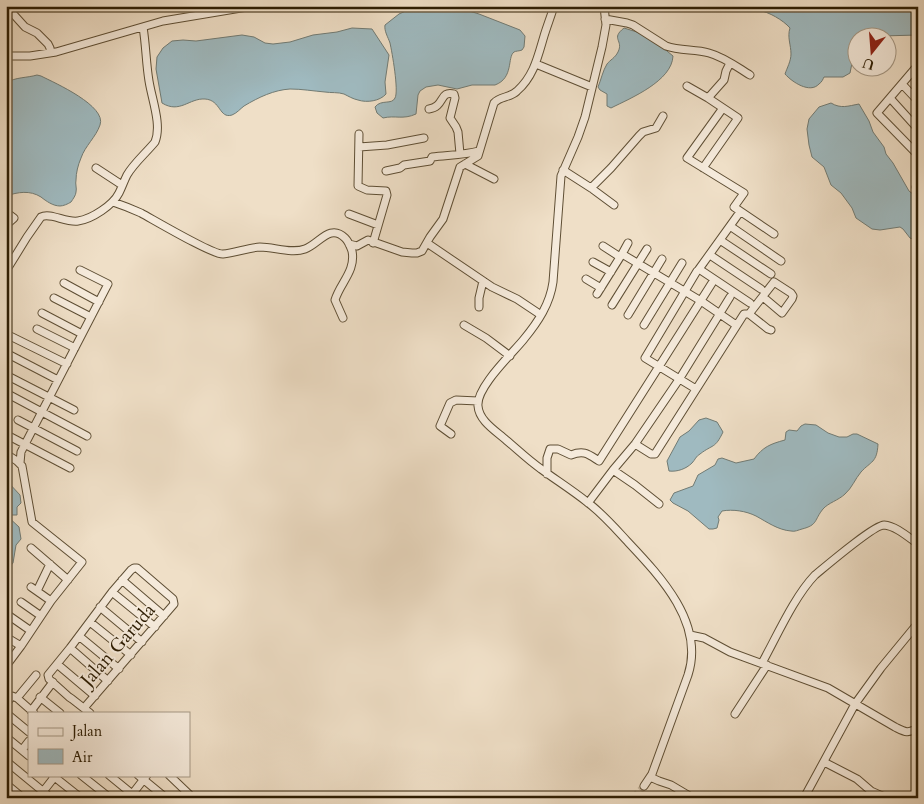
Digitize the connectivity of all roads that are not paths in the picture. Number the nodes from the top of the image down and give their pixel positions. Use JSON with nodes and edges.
{"nodes":[{"id":1,"x":6,"y":6,"type":"edge"},
{"id":2,"x":253,"y":6,"type":"edge"},
{"id":3,"x":554,"y":6,"type":"edge"},
{"id":4,"x":604,"y":6,"type":"edge"},
{"id":5,"x":605,"y":19,"type":"junction"},
{"id":6,"x":143,"y":27,"type":"junction"},
{"id":7,"x":50,"y":53,"type":"junction"},
{"id":8,"x":6,"y":56,"type":"edge"},
{"id":9,"x":730,"y":63,"type":"junction"},
{"id":10,"x":536,"y":64,"type":"junction"},
{"id":11,"x":916,"y":71,"type":"edge"},
{"id":12,"x":750,"y":75,"type":"dead end"},
{"id":13,"x":902,"y":84,"type":"junction"},
{"id":14,"x":687,"y":86,"type":"dead end"},
{"id":15,"x":592,"y":87,"type":"junction"},
{"id":16,"x":708,"y":98,"type":"junction"},
{"id":17,"x":890,"y":98,"type":"junction"},
{"id":18,"x":918,"y":101,"type":"edge"},
{"id":19,"x":723,"y":108,"type":"junction"},
{"id":20,"x":429,"y":109,"type":"dead end"},
{"id":21,"x":663,"y":116,"type":"dead end"},
{"id":22,"x":917,"y":125,"type":"edge"},
{"id":23,"x":359,"y":134,"type":"dead end"},
{"id":24,"x":424,"y":138,"type":"dead end"},
{"id":25,"x":359,"y":147,"type":"junction"},
{"id":26,"x":479,"y":151,"type":"junction"},
{"id":27,"x":460,"y":154,"type":"junction"},
{"id":28,"x":918,"y":155,"type":"edge"},
{"id":29,"x":465,"y":164,"type":"junction"},
{"id":30,"x":96,"y":168,"type":"dead end"},
{"id":31,"x":703,"y":168,"type":"junction"},
{"id":32,"x":563,"y":170,"type":"junction"},
{"id":33,"x":386,"y":171,"type":"dead end"},
{"id":34,"x":494,"y":179,"type":"dead end"},
{"id":35,"x":122,"y":185,"type":"junction"},
{"id":36,"x":591,"y":188,"type":"junction"},
{"id":37,"x":113,"y":202,"type":"junction"},
{"id":38,"x":614,"y":205,"type":"dead end"},
{"id":39,"x":6,"y":212,"type":"edge"},
{"id":40,"x":740,"y":212,"type":"junction"},
{"id":41,"x":348,"y":214,"type":"dead end"},
{"id":42,"x":6,"y":224,"type":"edge"},
{"id":43,"x":378,"y":225,"type":"junction"},
{"id":44,"x":730,"y":226,"type":"junction"},
{"id":45,"x":774,"y":234,"type":"dead end"},
{"id":46,"x":720,"y":240,"type":"junction"},
{"id":47,"x":373,"y":242,"type":"junction"},
{"id":48,"x":427,"y":243,"type":"junction"},
{"id":49,"x":628,"y":243,"type":"dead end"},
{"id":50,"x":349,"y":244,"type":"junction"},
{"id":51,"x":603,"y":246,"type":"dead end"},
{"id":52,"x":646,"y":249,"type":"dead end"},
{"id":53,"x":621,"y":255,"type":"junction"},
{"id":54,"x":710,"y":255,"type":"junction"},
{"id":55,"x":662,"y":259,"type":"dead end"},
{"id":56,"x":781,"y":261,"type":"dead end"},
{"id":57,"x":594,"y":262,"type":"dead end"},
{"id":58,"x":682,"y":263,"type":"dead end"},
{"id":59,"x":638,"y":264,"type":"junction"},
{"id":60,"x":80,"y":270,"type":"dead end"},
{"id":61,"x":6,"y":271,"type":"edge"},
{"id":62,"x":697,"y":271,"type":"dead end"},
{"id":63,"x":610,"y":272,"type":"junction"},
{"id":64,"x":654,"y":273,"type":"junction"},
{"id":65,"x":771,"y":274,"type":"dead end"},
{"id":66,"x":586,"y":279,"type":"dead end"},
{"id":67,"x":483,"y":281,"type":"junction"},
{"id":68,"x":64,"y":283,"type":"dead end"},
{"id":69,"x":670,"y":283,"type":"junction"},
{"id":70,"x":712,"y":283,"type":"dead end"},
{"id":71,"x":761,"y":289,"type":"dead end"},
{"id":72,"x":685,"y":292,"type":"junction"},
{"id":73,"x":730,"y":297,"type":"dead end"},
{"id":74,"x":762,"y":297,"type":"junction"},
{"id":75,"x":54,"y":298,"type":"dead end"},
{"id":76,"x":701,"y":301,"type":"junction"},
{"id":77,"x":99,"y":302,"type":"junction"},
{"id":78,"x":750,"y":303,"type":"dead end"},
{"id":79,"x":612,"y":305,"type":"dead end"},
{"id":80,"x":479,"y":307,"type":"dead end"},
{"id":81,"x":42,"y":313,"type":"dead end"},
{"id":82,"x":720,"y":314,"type":"junction"},
{"id":83,"x":749,"y":314,"type":"junction"},
{"id":84,"x":541,"y":315,"type":"junction"},
{"id":85,"x":628,"y":315,"type":"dead end"},
{"id":86,"x":91,"y":317,"type":"junction"},
{"id":87,"x":343,"y":318,"type":"dead end"},
{"id":88,"x":464,"y":325,"type":"dead end"},
{"id":89,"x":644,"y":325,"type":"dead end"},
{"id":90,"x":736,"y":325,"type":"junction"},
{"id":91,"x":37,"y":329,"type":"dead end"},
{"id":92,"x":771,"y":330,"type":"dead end"},
{"id":93,"x":6,"y":334,"type":"edge"},
{"id":94,"x":82,"y":334,"type":"junction"},
{"id":95,"x":75,"y":348,"type":"junction"},
{"id":96,"x":6,"y":353,"type":"edge"},
{"id":97,"x":510,"y":356,"type":"junction"},
{"id":98,"x":66,"y":364,"type":"junction"},
{"id":99,"x":659,"y":366,"type":"junction"},
{"id":100,"x":6,"y":375,"type":"edge"},
{"id":101,"x":680,"y":378,"type":"junction"},
{"id":102,"x":58,"y":380,"type":"junction"},
{"id":103,"x":696,"y":389,"type":"junction"},
{"id":104,"x":6,"y":393,"type":"edge"},
{"id":105,"x":49,"y":397,"type":"junction"},
{"id":106,"x":478,"y":401,"type":"junction"},
{"id":107,"x":74,"y":410,"type":"dead end"},
{"id":108,"x":42,"y":412,"type":"junction"},
{"id":109,"x":18,"y":420,"type":"dead end"},
{"id":110,"x":33,"y":428,"type":"junction"},
{"id":111,"x":451,"y":434,"type":"dead end"},
{"id":112,"x":7,"y":435,"type":"edge"},
{"id":113,"x":87,"y":436,"type":"dead end"},
{"id":114,"x":25,"y":444,"type":"junction"},
{"id":115,"x":635,"y":444,"type":"junction"},
{"id":116,"x":77,"y":451,"type":"dead end"},
{"id":117,"x":6,"y":454,"type":"edge"},
{"id":118,"x":19,"y":462,"type":"junction"},
{"id":119,"x":70,"y":468,"type":"dead end"},
{"id":120,"x":613,"y":470,"type":"junction"},
{"id":121,"x":547,"y":474,"type":"junction"},
{"id":122,"x":588,"y":502,"type":"junction"},
{"id":123,"x":658,"y":504,"type":"dead end"},
{"id":124,"x":918,"y":544,"type":"edge"},
{"id":125,"x":31,"y":548,"type":"dead end"},
{"id":126,"x":50,"y":564,"type":"junction"},
{"id":127,"x":68,"y":580,"type":"junction"},
{"id":128,"x":122,"y":580,"type":"junction"},
{"id":129,"x":112,"y":592,"type":"junction"},
{"id":130,"x":51,"y":601,"type":"junction"},
{"id":131,"x":21,"y":602,"type":"dead end"},
{"id":132,"x":100,"y":607,"type":"junction"},
{"id":133,"x":8,"y":615,"type":"dead end"},
{"id":134,"x":41,"y":616,"type":"junction"},
{"id":135,"x":164,"y":616,"type":"junction"},
{"id":136,"x":90,"y":622,"type":"junction"},
{"id":137,"x":918,"y":623,"type":"edge"},
{"id":138,"x":155,"y":627,"type":"junction"},
{"id":139,"x":31,"y":631,"type":"junction"},
{"id":140,"x":690,"y":635,"type":"junction"},
{"id":141,"x":79,"y":636,"type":"junction"},
{"id":142,"x":7,"y":638,"type":"edge"},
{"id":143,"x":142,"y":642,"type":"junction"},
{"id":144,"x":21,"y":646,"type":"junction"},
{"id":145,"x":70,"y":648,"type":"junction"},
{"id":146,"x":131,"y":655,"type":"junction"},
{"id":147,"x":57,"y":664,"type":"junction"},
{"id":148,"x":765,"y":664,"type":"junction"},
{"id":149,"x":6,"y":666,"type":"edge"},
{"id":150,"x":119,"y":669,"type":"junction"},
{"id":151,"x":36,"y":675,"type":"dead end"},
{"id":152,"x":108,"y":681,"type":"junction"},
{"id":153,"x":53,"y":682,"type":"junction"},
{"id":154,"x":95,"y":696,"type":"junction"},
{"id":155,"x":40,"y":697,"type":"junction"},
{"id":156,"x":17,"y":698,"type":"junction"},
{"id":157,"x":6,"y":704,"type":"edge"},
{"id":158,"x":855,"y":704,"type":"junction"},
{"id":159,"x":87,"y":711,"type":"edge"},
{"id":160,"x":32,"y":712,"type":"edge"},
{"id":161,"x":59,"y":712,"type":"edge"},
{"id":162,"x":6,"y":714,"type":"edge"},
{"id":163,"x":735,"y":714,"type":"dead end"},
{"id":164,"x":918,"y":728,"type":"edge"},
{"id":165,"x":28,"y":731,"type":"edge"},
{"id":166,"x":6,"y":737,"type":"edge"},
{"id":167,"x":28,"y":742,"type":"edge"},
{"id":168,"x":22,"y":750,"type":"junction"},
{"id":169,"x":28,"y":755,"type":"edge"},
{"id":170,"x":6,"y":761,"type":"edge"},
{"id":171,"x":824,"y":762,"type":"junction"},
{"id":172,"x":54,"y":776,"type":"edge"},
{"id":173,"x":82,"y":776,"type":"edge"},
{"id":174,"x":111,"y":776,"type":"edge"},
{"id":175,"x":170,"y":776,"type":"edge"},
{"id":176,"x":143,"y":777,"type":"edge"},
{"id":177,"x":650,"y":777,"type":"junction"},
{"id":178,"x":6,"y":784,"type":"edge"},
{"id":179,"x":644,"y":786,"type":"tunnel mouth"},
{"id":180,"x":43,"y":791,"type":"junction"},
{"id":181,"x":133,"y":796,"type":"edge"},
{"id":182,"x":690,"y":797,"type":"edge"},
{"id":183,"x":23,"y":798,"type":"edge"},
{"id":184,"x":38,"y":798,"type":"edge"},
{"id":185,"x":52,"y":798,"type":"edge"},
{"id":186,"x":81,"y":798,"type":"edge"},
{"id":187,"x":110,"y":798,"type":"edge"},
{"id":188,"x":166,"y":798,"type":"edge"},
{"id":189,"x":193,"y":798,"type":"edge"},
{"id":190,"x":804,"y":798,"type":"edge"},
{"id":191,"x":887,"y":798,"type":"edge"}],
"edges":[{"from":1,"to":7,"type":"street"},
{"from":2,"to":6,"type":"street"},
{"from":3,"to":10,"type":"street"},
{"from":4,"to":5,"type":"street"},
{"from":5,"to":9,"type":"street"},
{"from":5,"to":15,"type":"street"},
{"from":6,"to":7,"type":"street"},
{"from":6,"to":35,"type":"street"},
{"from":7,"to":8,"type":"street"},
{"from":9,"to":12,"type":"street"},
{"from":9,"to":16,"type":"street"},
{"from":10,"to":15,"type":"street"},
{"from":10,"to":26,"type":"street"},
{"from":11,"to":13,"type":"street"},
{"from":13,"to":17,"type":"street"},
{"from":13,"to":18,"type":"street"},
{"from":14,"to":16,"type":"street"},
{"from":15,"to":32,"type":"street"},
{"from":16,"to":19,"type":"street"},
{"from":17,"to":22,"type":"street"},
{"from":17,"to":28,"type":"street"},
{"from":19,"to":31,"type":"street"},
{"from":19,"to":31,"type":"street"},
{"from":20,"to":27,"type":"street"},
{"from":21,"to":36,"type":"street"},
{"from":23,"to":25,"type":"street"},
{"from":24,"to":25,"type":"street"},
{"from":25,"to":43,"type":"street"},
{"from":26,"to":27,"type":"street"},
{"from":26,"to":29,"type":"street"},
{"from":27,"to":33,"type":"street"},
{"from":29,"to":34,"type":"street"},
{"from":29,"to":48,"type":"street"},
{"from":30,"to":35,"type":"street"},
{"from":31,"to":40,"type":"street"},
{"from":32,"to":36,"type":"street"},
{"from":32,"to":84,"type":"street"},
{"from":35,"to":37,"type":"street"},
{"from":36,"to":38,"type":"street"},
{"from":37,"to":50,"type":"street"},
{"from":37,"to":61,"type":"street"},
{"from":39,"to":42,"type":"street"},
{"from":40,"to":44,"type":"street"},
{"from":40,"to":45,"type":"street"},
{"from":41,"to":43,"type":"street"},
{"from":43,"to":47,"type":"street"},
{"from":44,"to":46,"type":"street"},
{"from":44,"to":56,"type":"street"},
{"from":46,"to":54,"type":"street"},
{"from":46,"to":65,"type":"street"},
{"from":47,"to":48,"type":"street"},
{"from":47,"to":50,"type":"street"},
{"from":48,"to":67,"type":"street"},
{"from":49,"to":53,"type":"street"},
{"from":50,"to":87,"type":"street"},
{"from":51,"to":53,"type":"street"},
{"from":52,"to":59,"type":"street"},
{"from":53,"to":59,"type":"street"},
{"from":53,"to":63,"type":"street"},
{"from":54,"to":71,"type":"street"},
{"from":54,"to":78,"type":"street"},
{"from":55,"to":64,"type":"street"},
{"from":57,"to":63,"type":"street"},
{"from":58,"to":69,"type":"street"},
{"from":59,"to":64,"type":"street"},
{"from":59,"to":79,"type":"street"},
{"from":60,"to":77,"type":"street"},
{"from":62,"to":72,"type":"street"},
{"from":63,"to":66,"type":"street"},
{"from":64,"to":69,"type":"street"},
{"from":64,"to":85,"type":"street"},
{"from":67,"to":80,"type":"street"},
{"from":67,"to":84,"type":"street"},
{"from":68,"to":77,"type":"street"},
{"from":69,"to":72,"type":"street"},
{"from":69,"to":89,"type":"street"},
{"from":70,"to":76,"type":"street"},
{"from":72,"to":76,"type":"street"},
{"from":72,"to":99,"type":"street"},
{"from":73,"to":82,"type":"street"},
{"from":74,"to":74,"type":"street"},
{"from":74,"to":83,"type":"street"},
{"from":75,"to":86,"type":"street"},
{"from":76,"to":82,"type":"street"},
{"from":76,"to":99,"type":"street"},
{"from":77,"to":86,"type":"street"},
{"from":81,"to":94,"type":"street"},
{"from":82,"to":90,"type":"street"},
{"from":82,"to":101,"type":"street"},
{"from":83,"to":90,"type":"street"},
{"from":83,"to":92,"type":"street"},
{"from":84,"to":97,"type":"street"},
{"from":86,"to":94,"type":"street"},
{"from":88,"to":97,"type":"street"},
{"from":90,"to":103,"type":"street"},
{"from":91,"to":95,"type":"street"},
{"from":93,"to":98,"type":"street"},
{"from":94,"to":95,"type":"street"},
{"from":95,"to":98,"type":"street"},
{"from":96,"to":102,"type":"street"},
{"from":97,"to":106,"type":"street"},
{"from":98,"to":102,"type":"street"},
{"from":99,"to":101,"type":"street"},
{"from":99,"to":121,"type":"street"},
{"from":100,"to":105,"type":"street"},
{"from":101,"to":103,"type":"street"},
{"from":101,"to":115,"type":"street"},
{"from":102,"to":105,"type":"street"},
{"from":103,"to":115,"type":"street"},
{"from":104,"to":108,"type":"street"},
{"from":105,"to":107,"type":"street"},
{"from":105,"to":108,"type":"street"},
{"from":106,"to":111,"type":"street"},
{"from":106,"to":121,"type":"street"},
{"from":108,"to":110,"type":"street"},
{"from":108,"to":113,"type":"street"},
{"from":109,"to":110,"type":"street"},
{"from":110,"to":114,"type":"street"},
{"from":110,"to":116,"type":"street"},
{"from":112,"to":114,"type":"street"},
{"from":114,"to":118,"type":"street"},
{"from":114,"to":119,"type":"street"},
{"from":115,"to":120,"type":"street"},
{"from":117,"to":118,"type":"street"},
{"from":118,"to":127,"type":"street"},
{"from":120,"to":122,"type":"street"},
{"from":120,"to":123,"type":"street"},
{"from":121,"to":122,"type":"street"},
{"from":122,"to":140,"type":"street"},
{"from":124,"to":148,"type":"street"},
{"from":125,"to":126,"type":"street"},
{"from":126,"to":127,"type":"street"},
{"from":126,"to":130,"type":"street"},
{"from":127,"to":130,"type":"street"},
{"from":128,"to":129,"type":"street"},
{"from":128,"to":135,"type":"street"},
{"from":128,"to":135,"type":"street","name":"Jalan Garuda"},
{"from":129,"to":132,"type":"street"},
{"from":129,"to":138,"type":"street"},
{"from":130,"to":134,"type":"street"},
{"from":131,"to":134,"type":"street"},
{"from":132,"to":136,"type":"street"},
{"from":132,"to":143,"type":"street"},
{"from":133,"to":139,"type":"street"},
{"from":134,"to":139,"type":"street"},
{"from":135,"to":138,"type":"street","name":"Jalan Garuda"},
{"from":136,"to":141,"type":"street"},
{"from":136,"to":146,"type":"street"},
{"from":137,"to":158,"type":"street"},
{"from":138,"to":143,"type":"street","name":"Jalan Garuda"},
{"from":139,"to":144,"type":"street"},
{"from":140,"to":148,"type":"street"},
{"from":140,"to":177,"type":"street"},
{"from":141,"to":145,"type":"street"},
{"from":141,"to":150,"type":"street"},
{"from":142,"to":144,"type":"street"},
{"from":143,"to":146,"type":"street","name":"Jalan Garuda"},
{"from":144,"to":149,"type":"street"},
{"from":145,"to":147,"type":"street"},
{"from":145,"to":152,"type":"street"},
{"from":146,"to":150,"type":"street","name":"Jalan Garuda"},
{"from":147,"to":153,"type":"street"},
{"from":147,"to":154,"type":"street"},
{"from":148,"to":158,"type":"street"},
{"from":148,"to":163,"type":"street"},
{"from":150,"to":152,"type":"street","name":"Jalan Garuda"},
{"from":151,"to":156,"type":"street"},
{"from":152,"to":154,"type":"street","name":"Jalan Garuda"},
{"from":153,"to":155,"type":"street"},
{"from":153,"to":159,"type":"street"},
{"from":154,"to":159,"type":"street","name":"Jalan Garuda"},
{"from":155,"to":160,"type":"street"},
{"from":155,"to":161,"type":"street"},
{"from":156,"to":157,"type":"street"},
{"from":156,"to":160,"type":"street"},
{"from":158,"to":164,"type":"street"},
{"from":158,"to":171,"type":"street"},
{"from":162,"to":165,"type":"street"},
{"from":166,"to":168,"type":"street"},
{"from":167,"to":168,"type":"street"},
{"from":168,"to":169,"type":"street"},
{"from":170,"to":180,"type":"street"},
{"from":171,"to":190,"type":"street"},
{"from":171,"to":191,"type":"street"},
{"from":172,"to":180,"type":"street"},
{"from":172,"to":186,"type":"street"},
{"from":173,"to":187,"type":"street"},
{"from":174,"to":181,"type":"street"},
{"from":175,"to":189,"type":"street"},
{"from":176,"to":181,"type":"street"},
{"from":176,"to":188,"type":"street"},
{"from":177,"to":179,"type":"street"},
{"from":177,"to":182,"type":"street"},
{"from":178,"to":183,"type":"street"},
{"from":180,"to":184,"type":"street"},
{"from":180,"to":185,"type":"street"}]}
